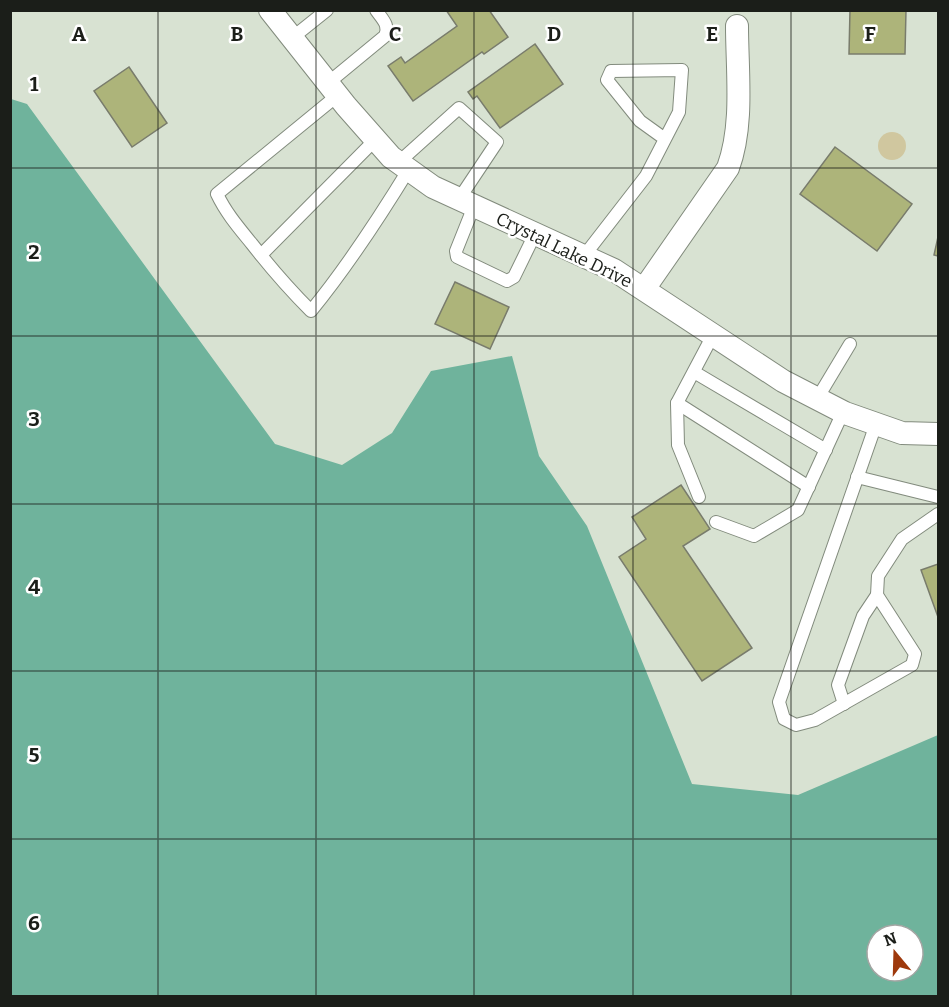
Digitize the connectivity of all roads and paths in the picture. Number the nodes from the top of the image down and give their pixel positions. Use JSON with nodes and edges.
{"nodes":[{"id":1,"x":270,"y":10,"type":"edge"},
{"id":2,"x":327,"y":10,"type":"edge"},
{"id":3,"x":376,"y":10,"type":"edge"},
{"id":4,"x":740,"y":16,"type":"edge"},
{"id":5,"x":292,"y":38,"type":"junction"},
{"id":6,"x":333,"y":89,"type":"junction"},
{"id":7,"x":376,"y":139,"type":"junction"},
{"id":8,"x":665,"y":139,"type":"junction"},
{"id":9,"x":404,"y":166,"type":"junction"},
{"id":10,"x":467,"y":203,"type":"junction"},
{"id":11,"x":534,"y":234,"type":"junction"},
{"id":12,"x":261,"y":255,"type":"junction"},
{"id":13,"x":584,"y":256,"type":"junction"},
{"id":14,"x":644,"y":289,"type":"junction"},
{"id":15,"x":713,"y":335,"type":"junction"},
{"id":16,"x":850,"y":344,"type":"dead end"},
{"id":17,"x":694,"y":372,"type":"junction"},
{"id":18,"x":817,"y":399,"type":"junction"},
{"id":19,"x":677,"y":404,"type":"junction"},
{"id":20,"x":843,"y":412,"type":"junction"},
{"id":21,"x":876,"y":424,"type":"junction"},
{"id":22,"x":939,"y":434,"type":"edge"},
{"id":23,"x":826,"y":450,"type":"junction"},
{"id":24,"x":857,"y":477,"type":"junction"},
{"id":25,"x":809,"y":487,"type":"junction"},
{"id":26,"x":699,"y":497,"type":"dead end"},
{"id":27,"x":939,"y":497,"type":"edge"},
{"id":28,"x":939,"y":514,"type":"edge"},
{"id":29,"x":716,"y":522,"type":"dead end"},
{"id":30,"x":877,"y":595,"type":"junction"},
{"id":31,"x":844,"y":704,"type":"junction"}],
"edges":[{"from":1,"to":5,"type":"street","name":"Crystal Lake Drive"},
{"from":2,"to":5,"type":"lane"},
{"from":3,"to":6,"type":"lane"},
{"from":4,"to":14,"type":"street"},
{"from":5,"to":6,"type":"street","name":"Crystal Lake Drive"},
{"from":6,"to":7,"type":"street","name":"Crystal Lake Drive"},
{"from":6,"to":12,"type":"lane"},
{"from":7,"to":9,"type":"street","name":"Crystal Lake Drive"},
{"from":7,"to":12,"type":"lane"},
{"from":8,"to":8,"type":"lane"},
{"from":8,"to":13,"type":"lane"},
{"from":9,"to":10,"type":"street","name":"Crystal Lake Drive"},
{"from":9,"to":10,"type":"lane"},
{"from":9,"to":12,"type":"lane"},
{"from":10,"to":11,"type":"street","name":"Crystal Lake Drive"},
{"from":10,"to":11,"type":"lane"},
{"from":11,"to":13,"type":"street","name":"Crystal Lake Drive"},
{"from":13,"to":14,"type":"street","name":"Crystal Lake Drive"},
{"from":14,"to":15,"type":"street","name":"Crystal Lake Drive"},
{"from":15,"to":17,"type":"lane"},
{"from":15,"to":18,"type":"street","name":"Crystal Lake Drive"},
{"from":16,"to":18,"type":"lane"},
{"from":17,"to":19,"type":"lane"},
{"from":17,"to":23,"type":"lane"},
{"from":18,"to":20,"type":"street","name":"Crystal Lake Drive"},
{"from":19,"to":25,"type":"lane"},
{"from":19,"to":26,"type":"lane"},
{"from":20,"to":21,"type":"street","name":"Crystal Lake Drive"},
{"from":20,"to":23,"type":"lane"},
{"from":21,"to":22,"type":"street","name":"Crystal Lake Drive"},
{"from":21,"to":24,"type":"lane"},
{"from":23,"to":25,"type":"lane"},
{"from":24,"to":27,"type":"lane"},
{"from":24,"to":31,"type":"lane"},
{"from":25,"to":29,"type":"lane"},
{"from":28,"to":30,"type":"lane"},
{"from":30,"to":31,"type":"lane"},
{"from":30,"to":31,"type":"lane"}]}
